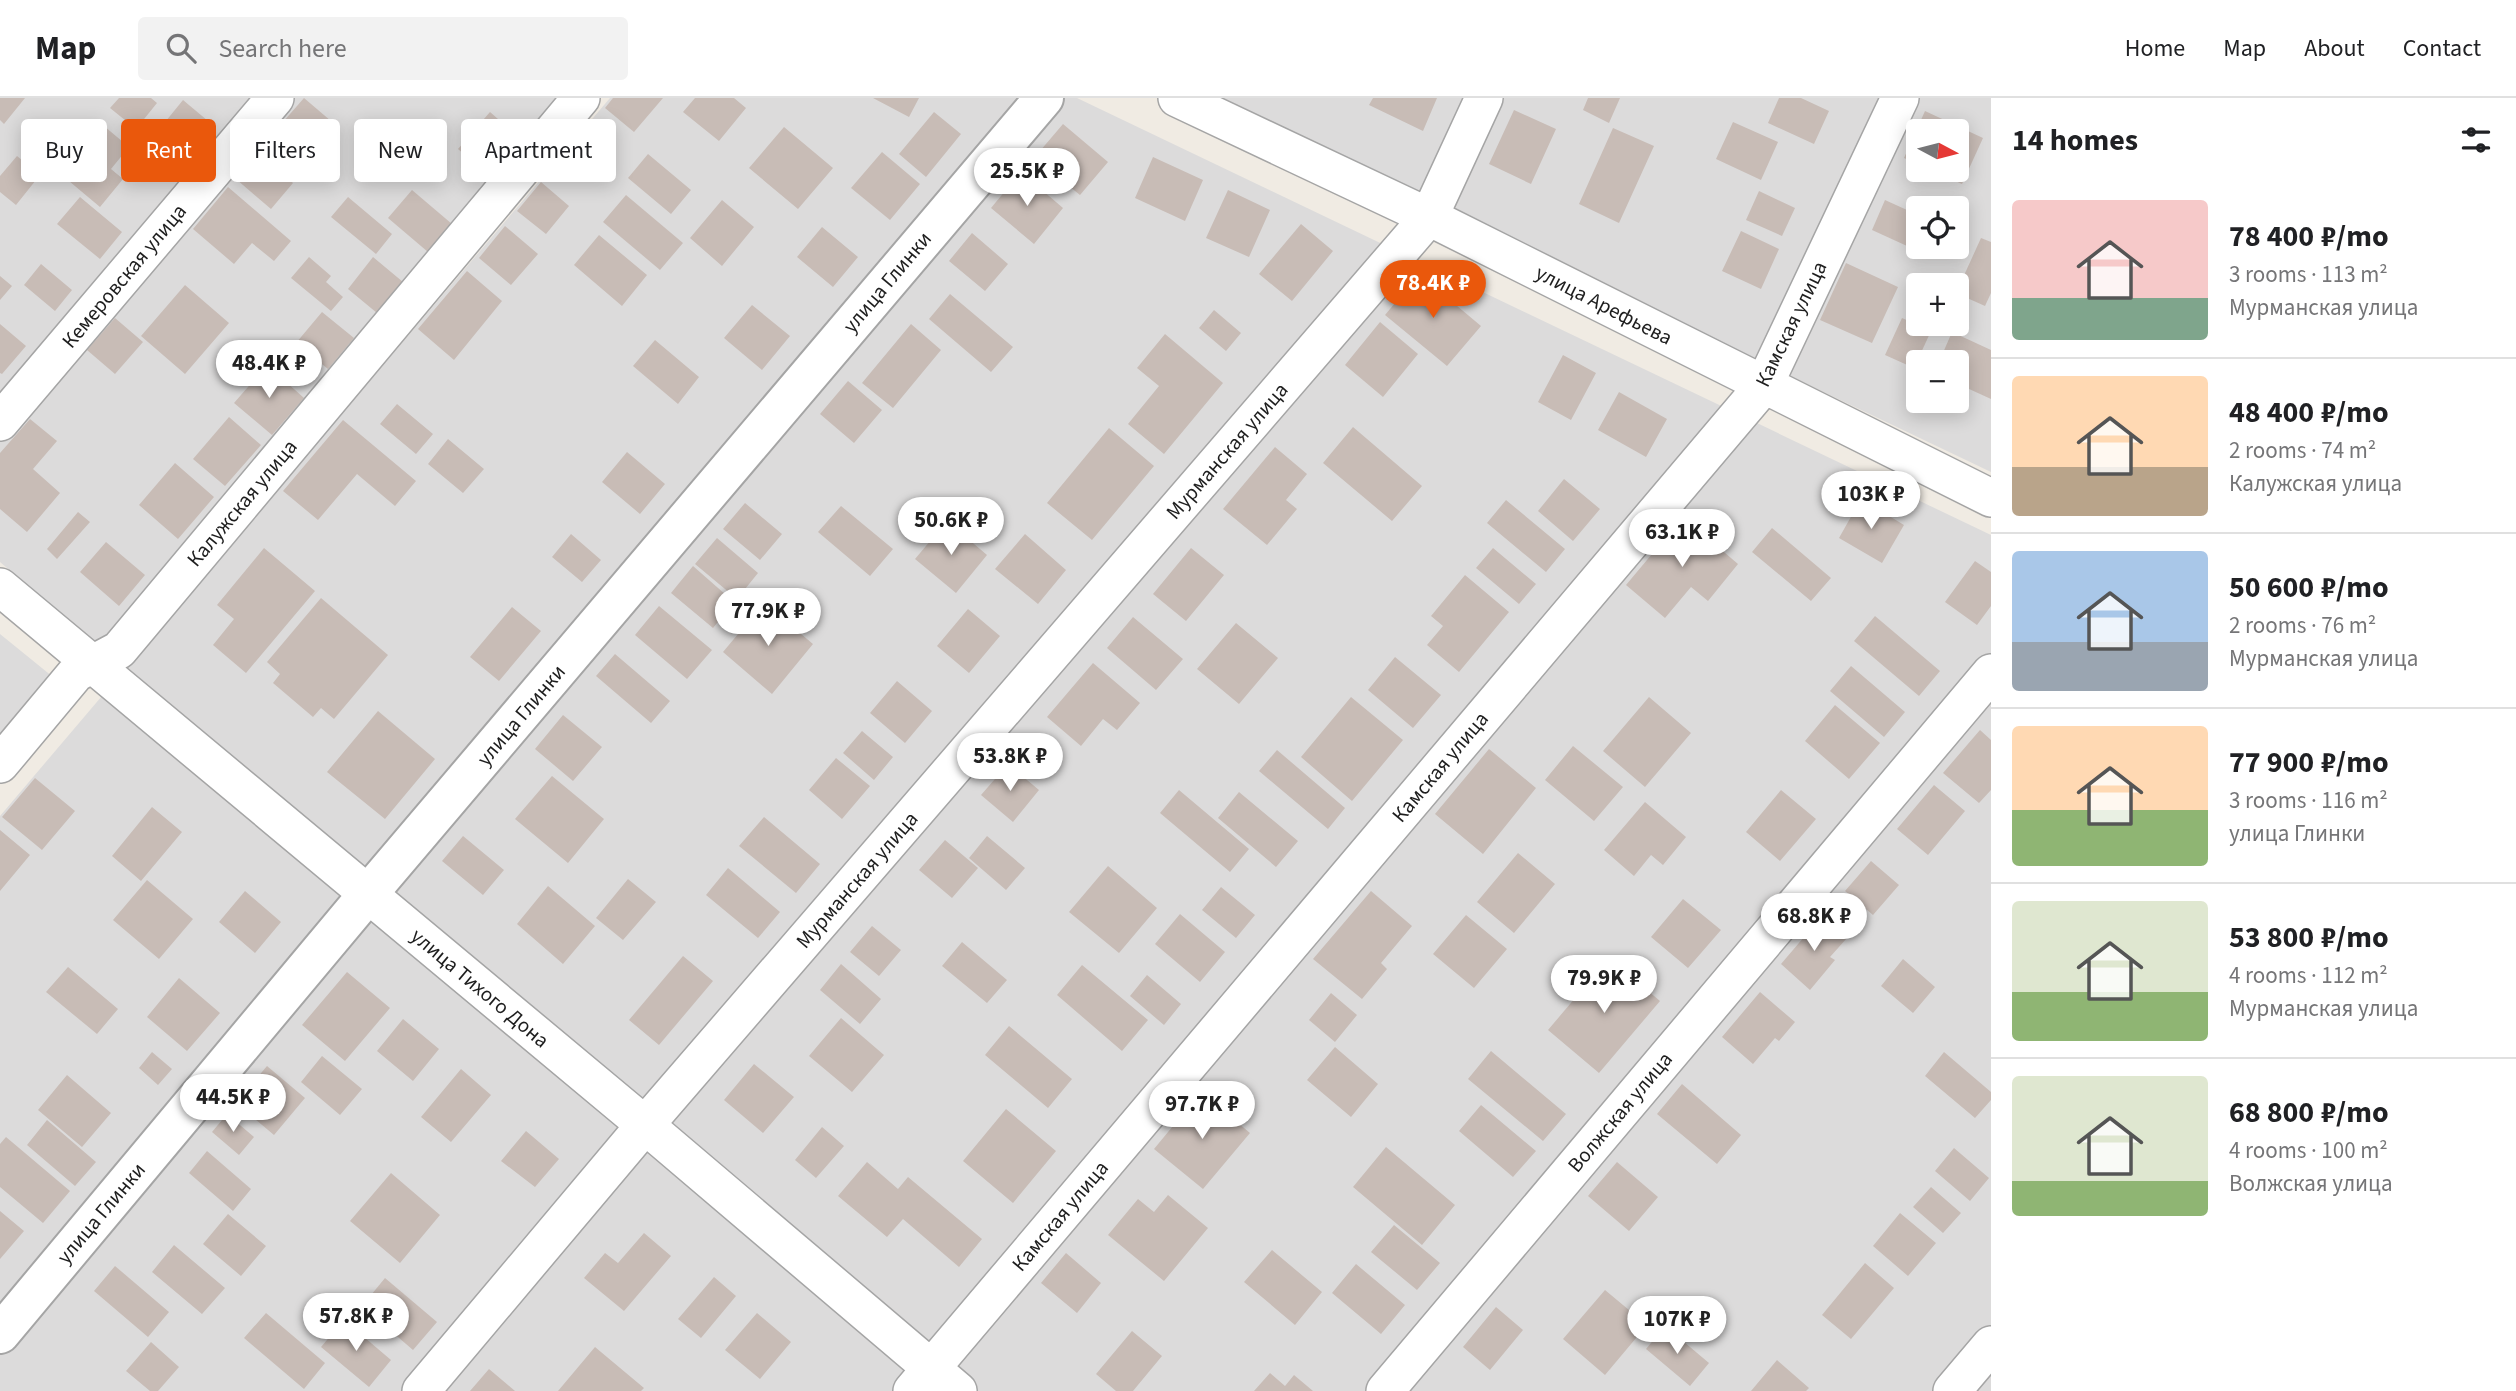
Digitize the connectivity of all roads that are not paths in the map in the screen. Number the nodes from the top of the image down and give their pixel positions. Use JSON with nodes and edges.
{"nodes":[{"id":1,"x":275,"y":98,"type":"edge"},
{"id":2,"x":581,"y":98,"type":"edge"},
{"id":3,"x":1044,"y":98,"type":"edge"},
{"id":4,"x":1177,"y":98,"type":"edge"},
{"id":5,"x":1484,"y":98,"type":"edge"},
{"id":6,"x":1900,"y":98,"type":"edge"},
{"id":7,"x":1429,"y":216,"type":"junction"},
{"id":8,"x":1764,"y":385,"type":"junction"},
{"id":9,"x":0,"y":422,"type":"edge"},
{"id":10,"x":1991,"y":498,"type":"edge"},
{"id":11,"x":0,"y":587,"type":"edge"},
{"id":12,"x":92,"y":666,"type":"junction"},
{"id":13,"x":1991,"y":673,"type":"edge"},
{"id":14,"x":0,"y":764,"type":"edge"},
{"id":15,"x":368,"y":894,"type":"junction"},
{"id":16,"x":645,"y":1125,"type":"junction"},
{"id":17,"x":0,"y":1334,"type":"edge"},
{"id":18,"x":1991,"y":1345,"type":"edge"},
{"id":19,"x":934,"y":1383,"type":"edge"},
{"id":20,"x":421,"y":1391,"type":"edge"},
{"id":21,"x":1385,"y":1391,"type":"edge"},
{"id":22,"x":1952,"y":1391,"type":"edge"}],
"edges":[{"from":1,"to":9,"type":"street","name":"Кемеровская улица"},
{"from":2,"to":12,"type":"street","name":"Калужская улица"},
{"from":3,"to":15,"type":"street","name":"улица Глинки"},
{"from":4,"to":7,"type":"street","name":"улица Арефьева"},
{"from":5,"to":7,"type":"street","name":"Мурманская улица"},
{"from":6,"to":8,"type":"street","name":"Камская улица"},
{"from":7,"to":8,"type":"street","name":"улица Арефьева"},
{"from":7,"to":16,"type":"street","name":"Мурманская улица"},
{"from":8,"to":10,"type":"street","name":"улица Арефьева"},
{"from":8,"to":19,"type":"street","name":"Камская улица"},
{"from":11,"to":12,"type":"street","name":"улица Тихого Дона"},
{"from":12,"to":14,"type":"street","name":"Калужская улица"},
{"from":12,"to":15,"type":"street","name":"улица Тихого Дона"},
{"from":13,"to":21,"type":"street","name":"Волжская улица"},
{"from":15,"to":16,"type":"street","name":"улица Тихого Дона"},
{"from":15,"to":17,"type":"street","name":"улица Глинки"},
{"from":16,"to":19,"type":"street","name":"улица Тихого Дона"},
{"from":16,"to":20,"type":"street","name":"Мурманская улица"},
{"from":18,"to":22,"type":"street"}]}
